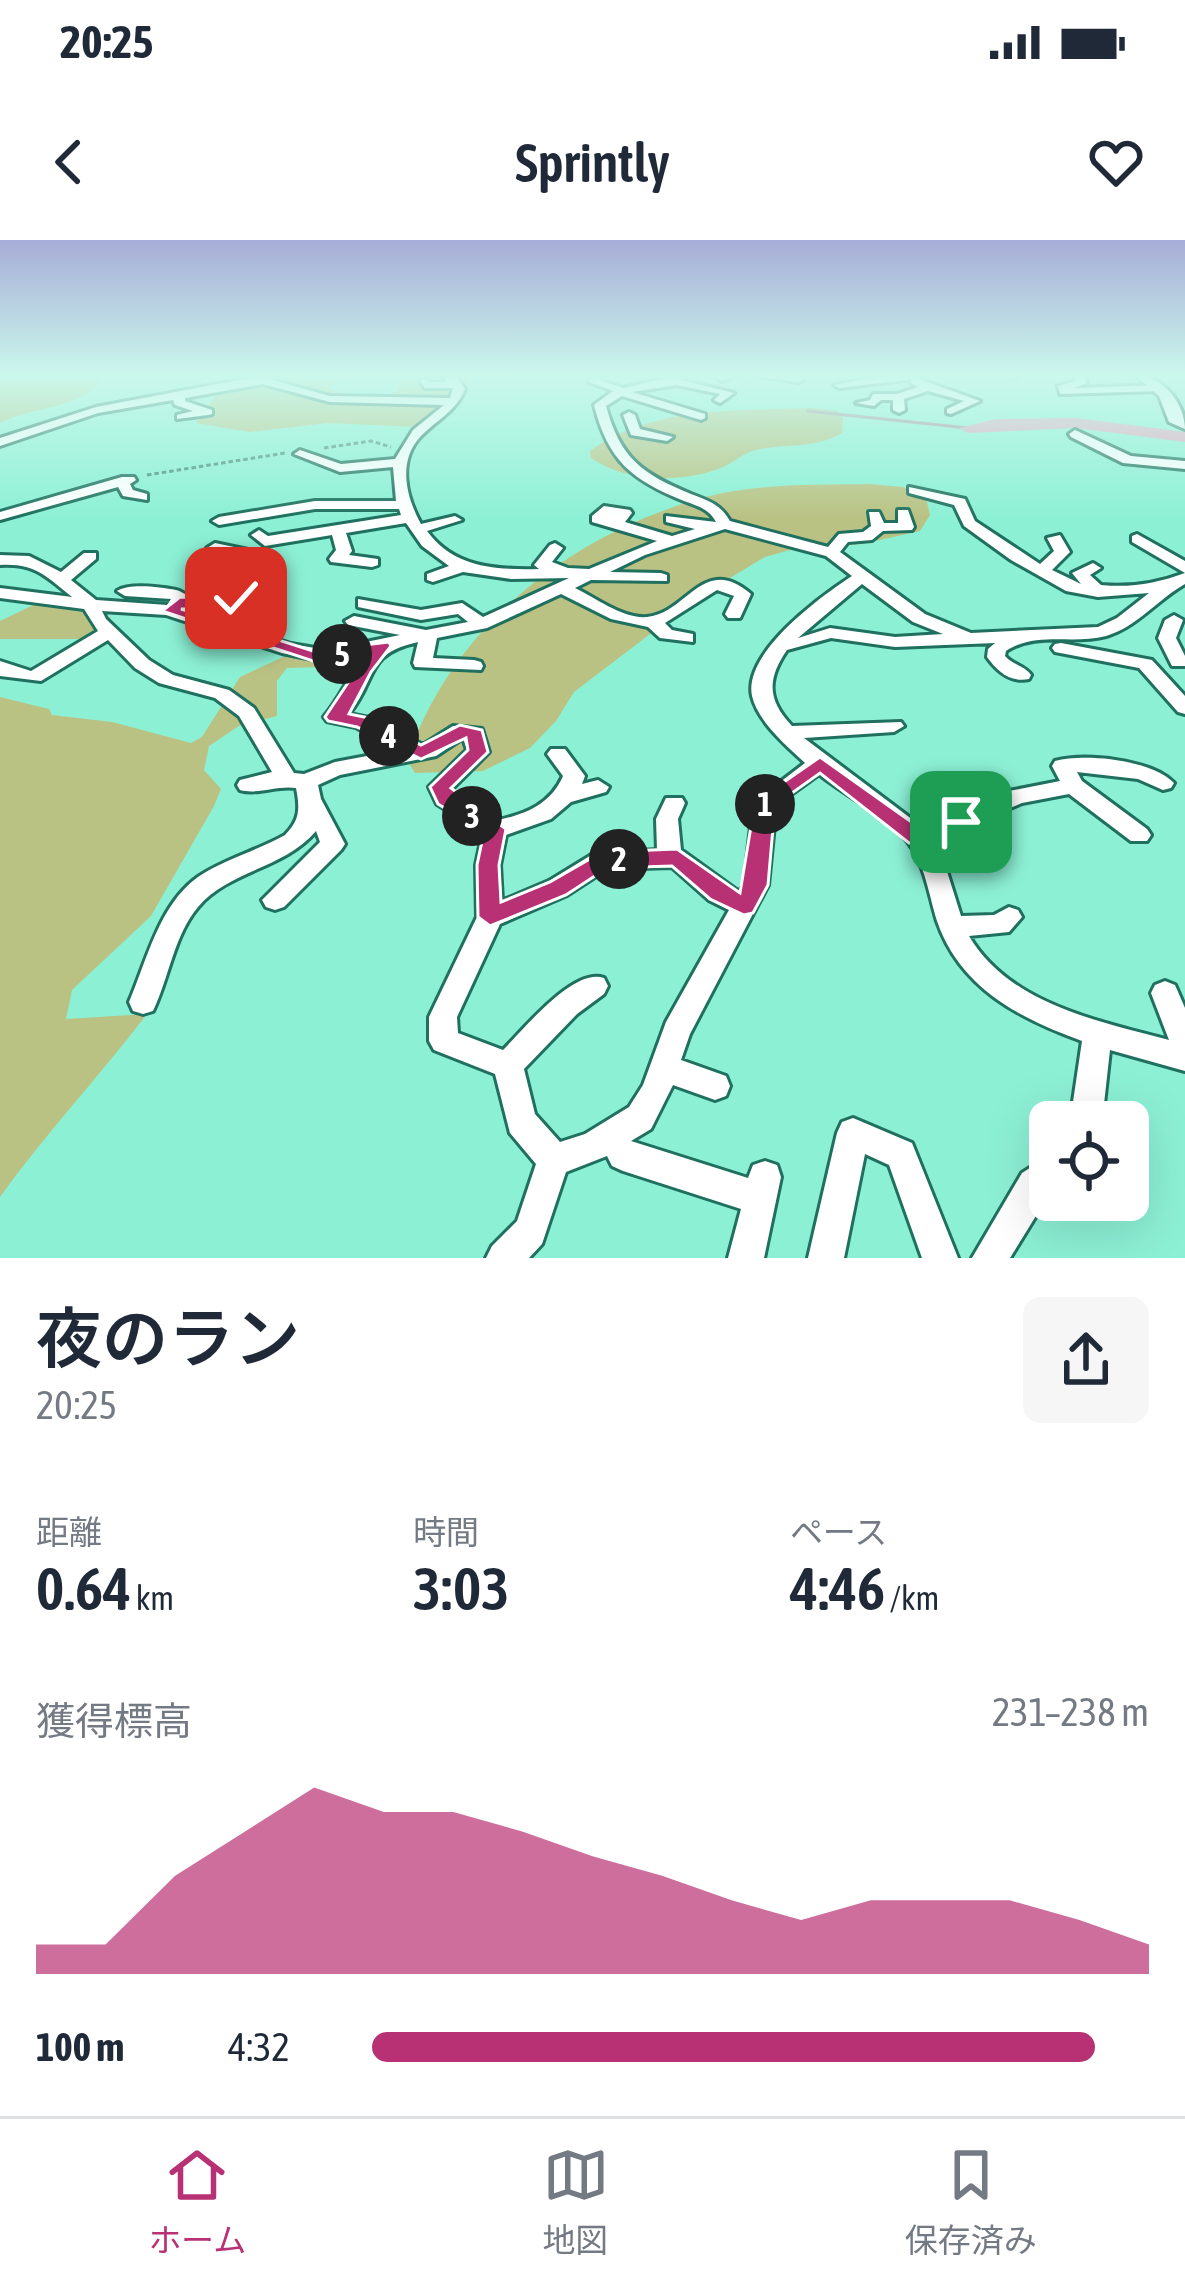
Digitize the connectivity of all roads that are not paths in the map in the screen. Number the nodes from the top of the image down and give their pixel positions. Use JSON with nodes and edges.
{"nodes":[{"id":1,"x":58,"y":423,"type":"edge"},
{"id":2,"x":194,"y":423,"type":"edge"},
{"id":3,"x":428,"y":423,"type":"edge"},
{"id":4,"x":605,"y":423,"type":"edge"},
{"id":5,"x":634,"y":423,"type":"edge"},
{"id":6,"x":1075,"y":434,"type":"dead end"},
{"id":7,"x":174,"y":435,"type":"dead end"},
{"id":8,"x":667,"y":437,"type":"dead end"},
{"id":9,"x":0,"y":442,"type":"edge"},
{"id":10,"x":646,"y":446,"type":"dead end"},
{"id":11,"x":615,"y":451,"type":"junction"},
{"id":12,"x":300,"y":454,"type":"road end"},
{"id":13,"x":404,"y":457,"type":"junction"},
{"id":14,"x":1185,"y":465,"type":"edge"},
{"id":15,"x":914,"y":490,"type":"dead end"},
{"id":16,"x":142,"y":497,"type":"dead end"},
{"id":17,"x":903,"y":513,"type":"dead end"},
{"id":18,"x":0,"y":516,"type":"edge"},
{"id":19,"x":410,"y":518,"type":"junction"},
{"id":20,"x":671,"y":519,"type":"dead end"},
{"id":21,"x":455,"y":520,"type":"dead end"},
{"id":22,"x":219,"y":521,"type":"dead end"},
{"id":23,"x":617,"y":522,"type":"dead end"},
{"id":24,"x":794,"y":523,"type":"dead end"},
{"id":25,"x":716,"y":525,"type":"junction"},
{"id":26,"x":338,"y":530,"type":"junction"},
{"id":27,"x":259,"y":535,"type":"dead end"},
{"id":28,"x":1055,"y":538,"type":"dead end"},
{"id":29,"x":1137,"y":539,"type":"dead end"},
{"id":30,"x":670,"y":540,"type":"junction"},
{"id":31,"x":215,"y":548,"type":"dead end"},
{"id":32,"x":555,"y":548,"type":"dead end"},
{"id":33,"x":790,"y":548,"type":"junction"},
{"id":34,"x":831,"y":553,"type":"junction"},
{"id":35,"x":90,"y":556,"type":"dead end"},
{"id":36,"x":0,"y":560,"type":"edge"},
{"id":37,"x":372,"y":562,"type":"dead end"},
{"id":38,"x":883,"y":565,"type":"dead end"},
{"id":39,"x":238,"y":566,"type":"dead end"},
{"id":40,"x":464,"y":566,"type":"junction"},
{"id":41,"x":260,"y":567,"type":"junction"},
{"id":42,"x":1093,"y":568,"type":"dead end"},
{"id":43,"x":1044,"y":569,"type":"junction"},
{"id":44,"x":587,"y":574,"type":"junction"},
{"id":45,"x":1179,"y":576,"type":"edge"},
{"id":46,"x":433,"y":577,"type":"dead end"},
{"id":47,"x":661,"y":578,"type":"dead end"},
{"id":48,"x":61,"y":580,"type":"junction"},
{"id":49,"x":865,"y":580,"type":"junction"},
{"id":50,"x":562,"y":588,"type":"junction"},
{"id":51,"x":125,"y":591,"type":"dead end"},
{"id":52,"x":1099,"y":592,"type":"junction"},
{"id":53,"x":0,"y":593,"type":"edge"},
{"id":54,"x":364,"y":603,"type":"dead end"},
{"id":55,"x":91,"y":605,"type":"junction"},
{"id":56,"x":175,"y":606,"type":"junction"},
{"id":57,"x":1141,"y":610,"type":"junction"},
{"id":58,"x":734,"y":614,"type":"dead end"},
{"id":59,"x":354,"y":621,"type":"dead end"},
{"id":60,"x":1180,"y":621,"type":"edge"},
{"id":61,"x":653,"y":622,"type":"junction"},
{"id":62,"x":481,"y":624,"type":"junction"},
{"id":63,"x":109,"y":632,"type":"junction"},
{"id":64,"x":429,"y":636,"type":"junction"},
{"id":65,"x":1043,"y":636,"type":"junction"},
{"id":66,"x":1015,"y":637,"type":"junction"},
{"id":67,"x":686,"y":638,"type":"dead end"},
{"id":68,"x":965,"y":638,"type":"junction"},
{"id":69,"x":784,"y":644,"type":"junction"},
{"id":70,"x":383,"y":646,"type":"junction"},
{"id":71,"x":1179,"y":662,"type":"dead end"},
{"id":72,"x":474,"y":666,"type":"dead end"},
{"id":73,"x":4,"y":672,"type":"edge"},
{"id":74,"x":1022,"y":675,"type":"dead end"},
{"id":75,"x":1174,"y":701,"type":"edge"},
{"id":76,"x":894,"y":726,"type":"dead end"},
{"id":77,"x":789,"y":733,"type":"junction"},
{"id":78,"x":421,"y":753,"type":"junction"},
{"id":79,"x":558,"y":754,"type":"dead end"},
{"id":80,"x":820,"y":763,"type":"junction"},
{"id":81,"x":1071,"y":768,"type":"junction"},
{"id":82,"x":1157,"y":776,"type":"dead end"},
{"id":83,"x":248,"y":785,"type":"dead end"},
{"id":84,"x":302,"y":788,"type":"junction"},
{"id":85,"x":598,"y":788,"type":"dead end"},
{"id":86,"x":568,"y":795,"type":"junction"},
{"id":87,"x":664,"y":809,"type":"dead end"},
{"id":88,"x":495,"y":829,"type":"junction"},
{"id":89,"x":1139,"y":835,"type":"dead end"},
{"id":90,"x":917,"y":837,"type":"junction"},
{"id":91,"x":670,"y":858,"type":"junction"},
{"id":92,"x":275,"y":900,"type":"dead end"},
{"id":93,"x":744,"y":906,"type":"junction"},
{"id":94,"x":490,"y":917,"type":"junction"},
{"id":95,"x":1009,"y":917,"type":"dead end"},
{"id":96,"x":955,"y":926,"type":"junction"},
{"id":97,"x":594,"y":986,"type":"dead end"},
{"id":98,"x":1165,"y":993,"type":"dead end"},
{"id":99,"x":143,"y":1002,"type":"dead end"},
{"id":100,"x":1098,"y":1032,"type":"junction"},
{"id":101,"x":1185,"y":1043,"type":"edge"},
{"id":102,"x":1185,"y":1058,"type":"edge"},
{"id":103,"x":508,"y":1065,"type":"junction"},
{"id":104,"x":663,"y":1068,"type":"junction"},
{"id":105,"x":715,"y":1087,"type":"dead end"},
{"id":106,"x":1089,"y":1101,"type":"edge"},
{"id":107,"x":623,"y":1155,"type":"dead end"},
{"id":108,"x":554,"y":1160,"type":"junction"},
{"id":109,"x":1029,"y":1193,"type":"edge"},
{"id":110,"x":504,"y":1258,"type":"edge"},
{"id":111,"x":746,"y":1258,"type":"edge"},
{"id":112,"x":826,"y":1258,"type":"edge"},
{"id":113,"x":940,"y":1258,"type":"edge"},
{"id":114,"x":990,"y":1258,"type":"edge"}],
"edges":[{"from":1,"to":9,"type":"street"},
{"from":2,"to":7,"type":"street"},
{"from":3,"to":13,"type":"street"},
{"from":4,"to":11,"type":"street"},
{"from":5,"to":8,"type":"street"},
{"from":6,"to":14,"type":"street"},
{"from":10,"to":11,"type":"street"},
{"from":11,"to":25,"type":"street"},
{"from":12,"to":13,"type":"street"},
{"from":13,"to":19,"type":"street"},
{"from":15,"to":43,"type":"street"},
{"from":16,"to":18,"type":"street"},
{"from":17,"to":34,"type":"street"},
{"from":19,"to":21,"type":"street"},
{"from":19,"to":22,"type":"street"},
{"from":19,"to":26,"type":"street"},
{"from":19,"to":40,"type":"street"},
{"from":20,"to":25,"type":"street"},
{"from":23,"to":30,"type":"street"},
{"from":24,"to":33,"type":"street"},
{"from":25,"to":30,"type":"street"},
{"from":25,"to":33,"type":"street"},
{"from":26,"to":27,"type":"street"},
{"from":26,"to":37,"type":"street"},
{"from":28,"to":43,"type":"street"},
{"from":29,"to":45,"type":"street"},
{"from":30,"to":44,"type":"street"},
{"from":31,"to":41,"type":"street"},
{"from":32,"to":44,"type":"street"},
{"from":33,"to":34,"type":"street"},
{"from":34,"to":49,"type":"street"},
{"from":35,"to":48,"type":"street"},
{"from":36,"to":48,"type":"street"},
{"from":38,"to":49,"type":"street"},
{"from":39,"to":41,"type":"street"},
{"from":40,"to":44,"type":"street"},
{"from":40,"to":46,"type":"street"},
{"from":41,"to":56,"type":"street"},
{"from":42,"to":52,"type":"street"},
{"from":43,"to":52,"type":"street"},
{"from":44,"to":47,"type":"street"},
{"from":44,"to":50,"type":"street"},
{"from":45,"to":52,"type":"street"},
{"from":45,"to":57,"type":"street"},
{"from":48,"to":55,"type":"street"},
{"from":49,"to":68,"type":"street"},
{"from":49,"to":69,"type":"street"},
{"from":50,"to":61,"type":"street"},
{"from":50,"to":62,"type":"street"},
{"from":51,"to":56,"type":"street"},
{"from":53,"to":55,"type":"street"},
{"from":54,"to":62,"type":"street"},
{"from":55,"to":56,"type":"street"},
{"from":55,"to":63,"type":"street"},
{"from":56,"to":70,"type":"street"},
{"from":57,"to":60,"type":"street"},
{"from":57,"to":65,"type":"street"},
{"from":58,"to":61,"type":"street"},
{"from":59,"to":64,"type":"street"},
{"from":60,"to":71,"type":"street"},
{"from":61,"to":67,"type":"street"},
{"from":62,"to":64,"type":"street"},
{"from":63,"to":73,"type":"street"},
{"from":63,"to":84,"type":"street"},
{"from":64,"to":70,"type":"street"},
{"from":64,"to":72,"type":"street"},
{"from":65,"to":66,"type":"street"},
{"from":65,"to":75,"type":"street"},
{"from":66,"to":68,"type":"street"},
{"from":66,"to":74,"type":"street"},
{"from":68,"to":69,"type":"street"},
{"from":69,"to":77,"type":"street"},
{"from":70,"to":78,"type":"street"},
{"from":76,"to":77,"type":"street"},
{"from":77,"to":80,"type":"street"},
{"from":78,"to":84,"type":"street"},
{"from":78,"to":88,"type":"street"},
{"from":79,"to":86,"type":"street"},
{"from":80,"to":90,"type":"street"},
{"from":80,"to":93,"type":"street"},
{"from":81,"to":82,"type":"street"},
{"from":81,"to":89,"type":"street"},
{"from":81,"to":90,"type":"street"},
{"from":83,"to":84,"type":"street"},
{"from":84,"to":92,"type":"street"},
{"from":84,"to":99,"type":"street"},
{"from":85,"to":86,"type":"street"},
{"from":86,"to":88,"type":"street"},
{"from":87,"to":91,"type":"street"},
{"from":88,"to":94,"type":"street"},
{"from":90,"to":96,"type":"street"},
{"from":91,"to":93,"type":"street"},
{"from":91,"to":94,"type":"street"},
{"from":93,"to":104,"type":"street"},
{"from":94,"to":103,"type":"street"},
{"from":95,"to":96,"type":"street"},
{"from":96,"to":100,"type":"street"},
{"from":97,"to":103,"type":"street"},
{"from":98,"to":101,"type":"street"},
{"from":100,"to":102,"type":"street"},
{"from":100,"to":106,"type":"street"},
{"from":103,"to":108,"type":"street"},
{"from":104,"to":105,"type":"street"},
{"from":104,"to":108,"type":"street"},
{"from":107,"to":111,"type":"street"},
{"from":108,"to":110,"type":"street"},
{"from":109,"to":114,"type":"street"},
{"from":112,"to":113,"type":"street"}]}
